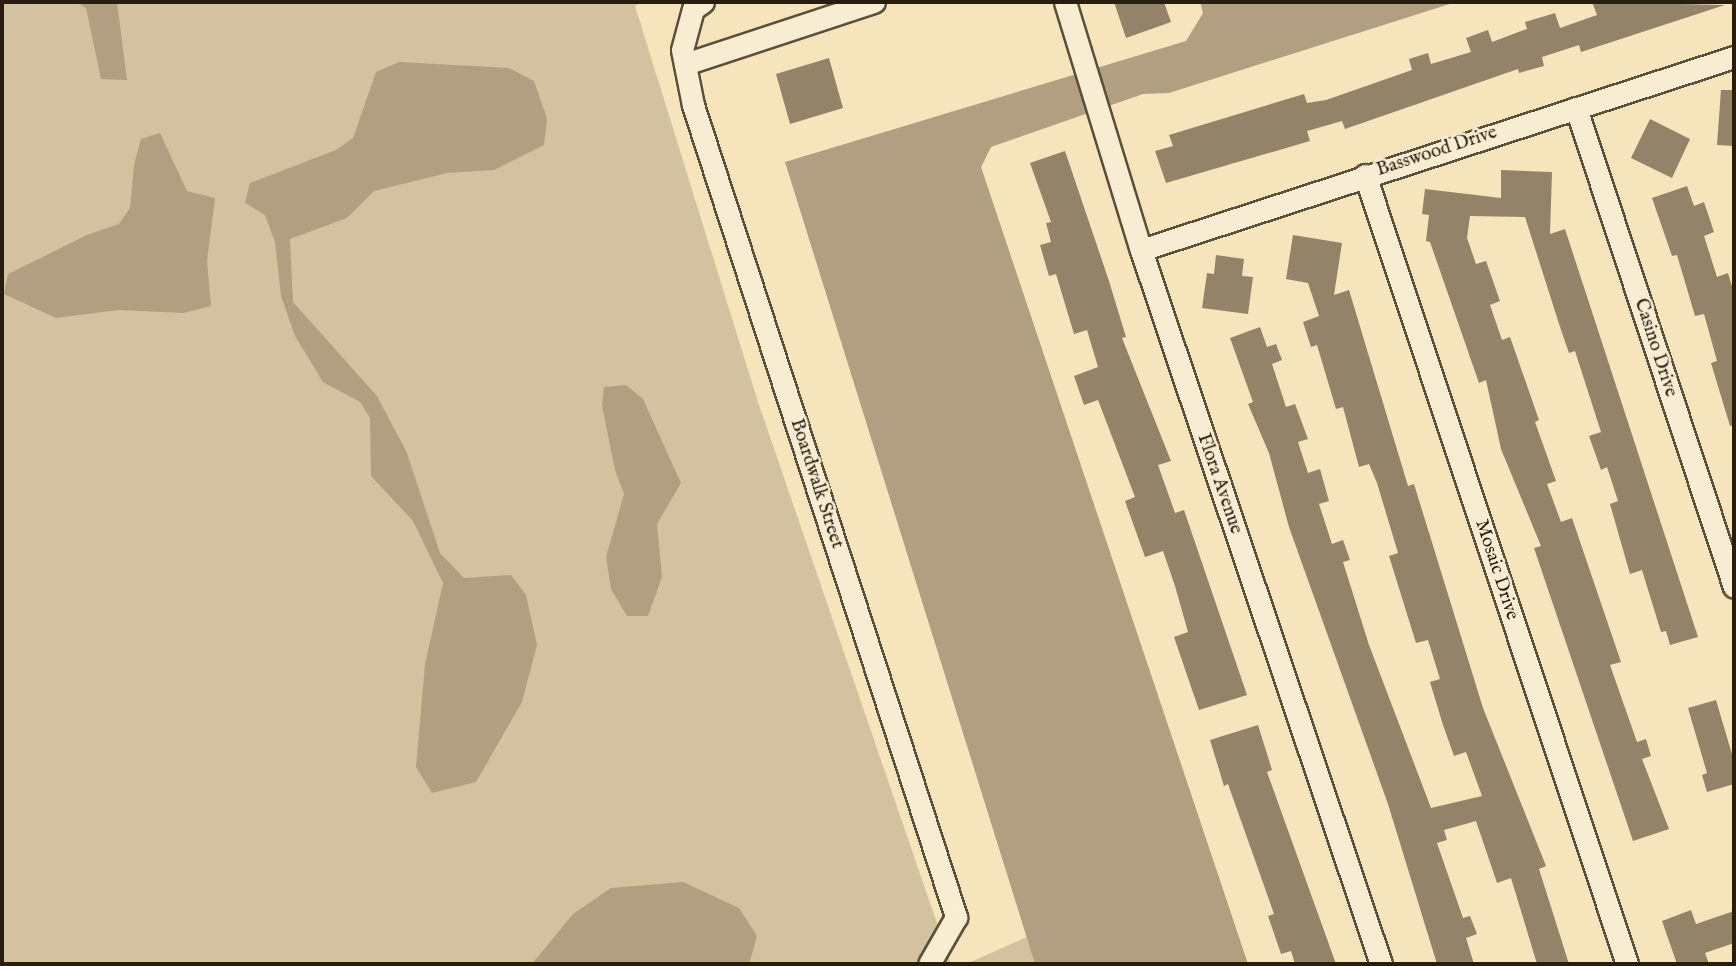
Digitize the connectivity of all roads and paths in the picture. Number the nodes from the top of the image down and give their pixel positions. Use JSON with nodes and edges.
{"nodes":[{"id":1,"x":703,"y":2,"type":"edge"},
{"id":2,"x":874,"y":2,"type":"edge"},
{"id":3,"x":1065,"y":2,"type":"edge"},
{"id":4,"x":1734,"y":57,"type":"edge"},
{"id":5,"x":685,"y":64,"type":"junction"},
{"id":6,"x":1576,"y":108,"type":"junction"},
{"id":7,"x":1365,"y":175,"type":"junction"},
{"id":8,"x":1141,"y":250,"type":"junction"},
{"id":9,"x":1734,"y":587,"type":"edge"},
{"id":10,"x":929,"y":964,"type":"edge"},
{"id":11,"x":1381,"y":964,"type":"edge"},
{"id":12,"x":1627,"y":964,"type":"edge"}],
"edges":[{"from":1,"to":5,"type":"street","name":"Boardwalk Street"},
{"from":2,"to":5,"type":"street"},
{"from":3,"to":8,"type":"street","name":"Flora Avenue"},
{"from":4,"to":6,"type":"street","name":"Basswood Drive"},
{"from":5,"to":10,"type":"street","name":"Boardwalk Street"},
{"from":6,"to":7,"type":"street","name":"Basswood Drive"},
{"from":6,"to":9,"type":"street","name":"Casino Drive"},
{"from":7,"to":8,"type":"street","name":"Basswood Drive"},
{"from":7,"to":12,"type":"street","name":"Mosaic Drive"},
{"from":8,"to":11,"type":"street","name":"Flora Avenue"}]}
